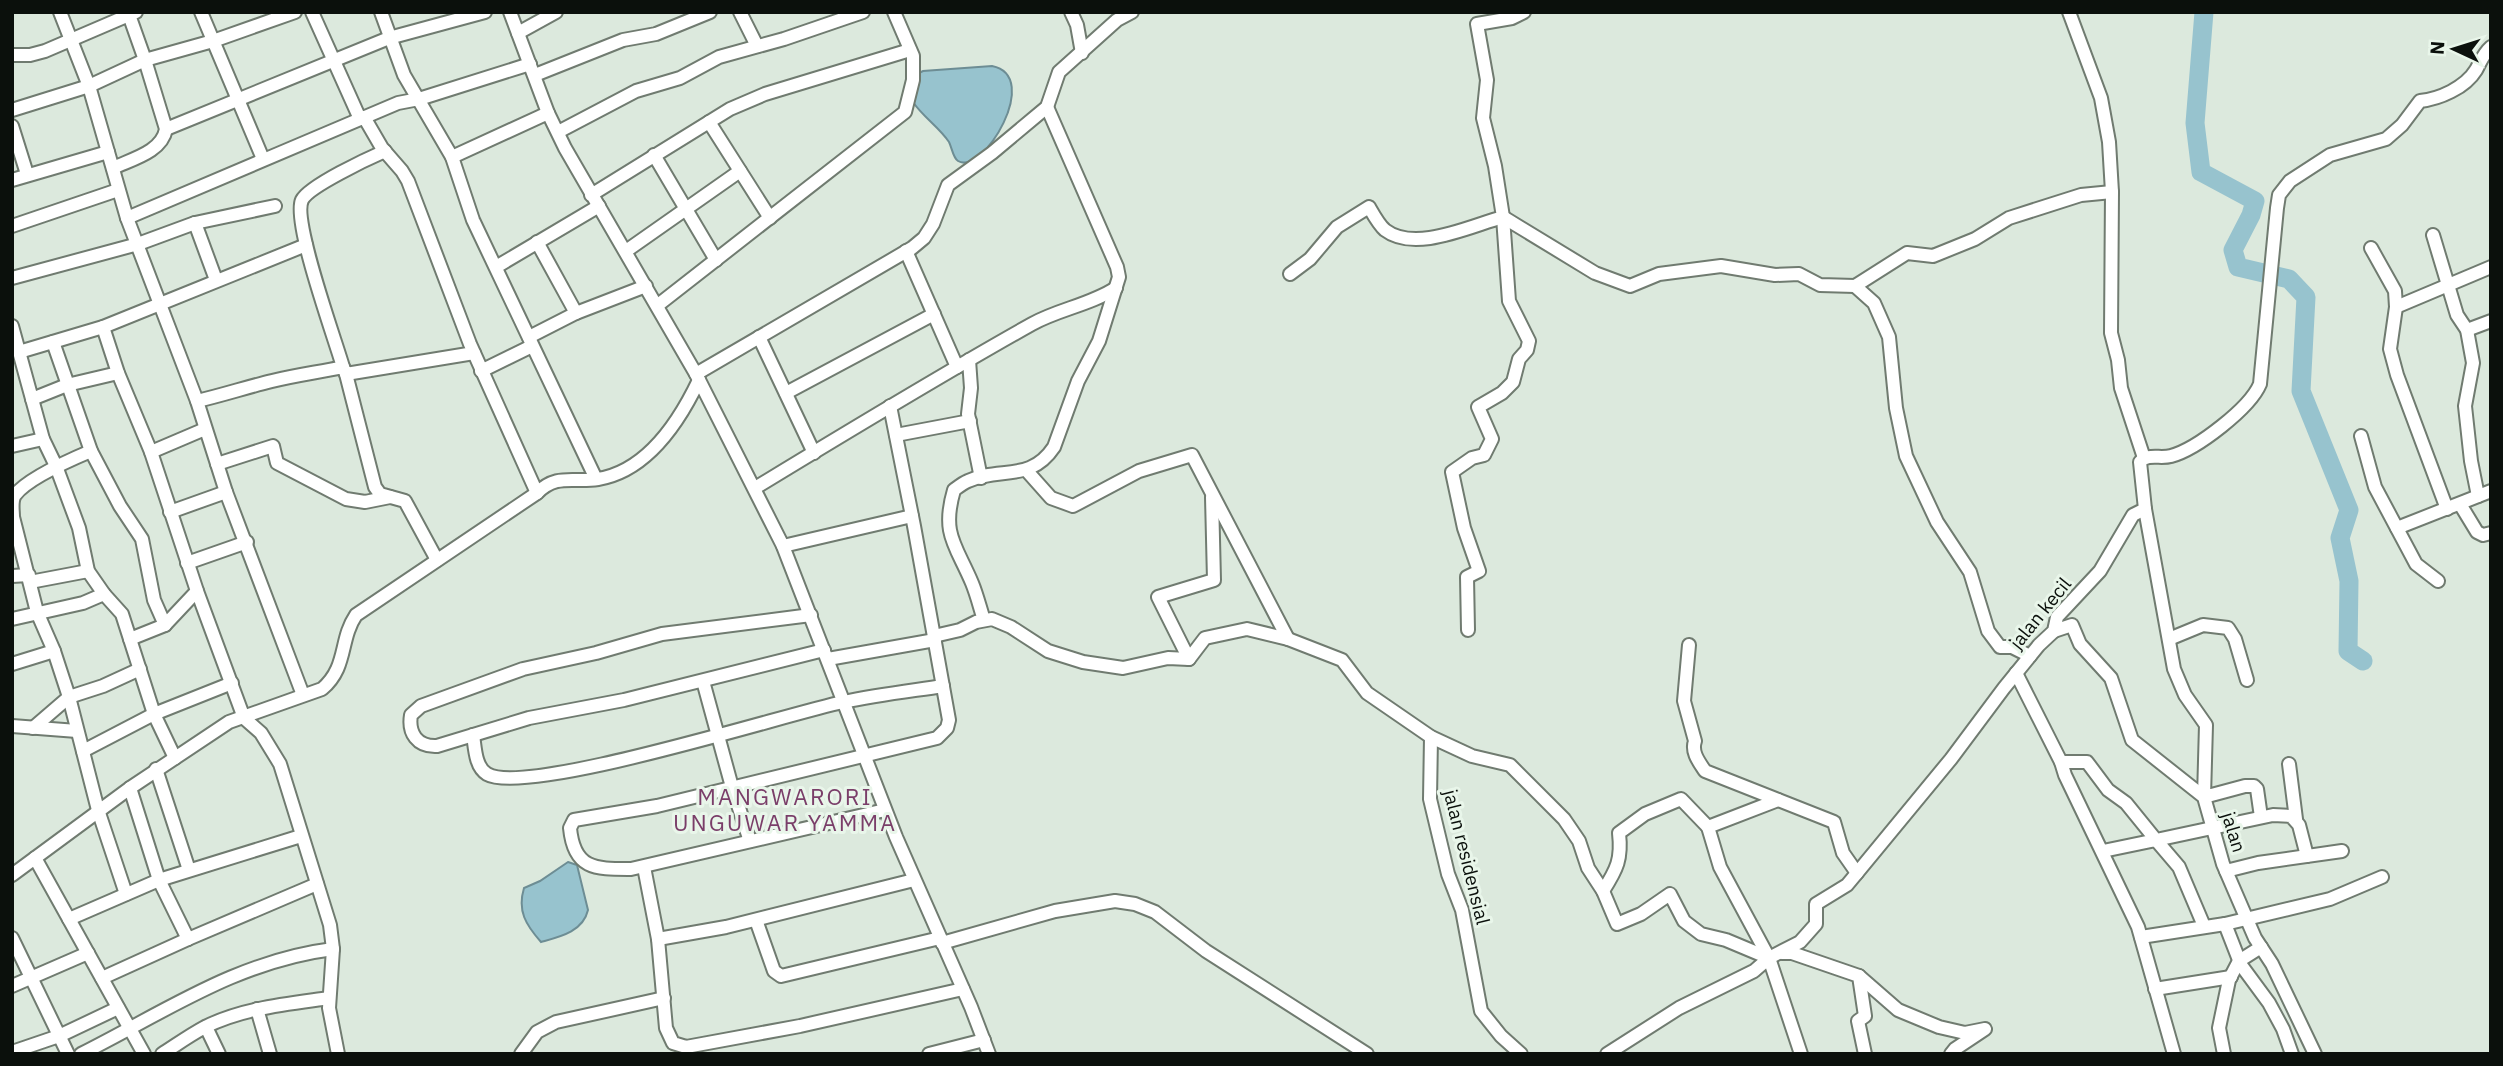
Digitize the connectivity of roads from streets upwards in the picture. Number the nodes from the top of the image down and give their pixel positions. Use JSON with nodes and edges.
{"nodes":[{"id":1,"x":60,"y":12,"type":"edge"},
{"id":2,"x":201,"y":12,"type":"edge"},
{"id":3,"x":295,"y":12,"type":"edge"},
{"id":4,"x":312,"y":12,"type":"edge"},
{"id":5,"x":381,"y":12,"type":"edge"},
{"id":6,"x":485,"y":12,"type":"edge"},
{"id":7,"x":510,"y":12,"type":"edge"},
{"id":8,"x":556,"y":12,"type":"edge"},
{"id":9,"x":710,"y":12,"type":"edge"},
{"id":10,"x":740,"y":12,"type":"edge"},
{"id":11,"x":863,"y":12,"type":"edge"},
{"id":12,"x":894,"y":12,"type":"edge"},
{"id":13,"x":1071,"y":12,"type":"edge"},
{"id":14,"x":1132,"y":12,"type":"edge"},
{"id":15,"x":1524,"y":12,"type":"edge"},
{"id":16,"x":2070,"y":12,"type":"edge"},
{"id":17,"x":131,"y":13,"type":"edge"},
{"id":18,"x":518,"y":33,"type":"junction"},
{"id":19,"x":389,"y":38,"type":"junction"},
{"id":20,"x":72,"y":41,"type":"junction"},
{"id":21,"x":213,"y":41,"type":"junction"},
{"id":22,"x":757,"y":46,"type":"junction"},
{"id":23,"x":2491,"y":47,"type":"edge"},
{"id":24,"x":910,"y":50,"type":"junction"},
{"id":25,"x":1082,"y":53,"type":"junction"},
{"id":26,"x":12,"y":55,"type":"edge"},
{"id":27,"x":145,"y":60,"type":"junction"},
{"id":28,"x":333,"y":61,"type":"junction"},
{"id":29,"x":532,"y":70,"type":"junction"},
{"id":30,"x":89,"y":86,"type":"junction"},
{"id":31,"x":419,"y":99,"type":"junction"},
{"id":32,"x":238,"y":100,"type":"junction"},
{"id":33,"x":1047,"y":107,"type":"junction"},
{"id":34,"x":12,"y":110,"type":"edge"},
{"id":35,"x":548,"y":113,"type":"junction"},
{"id":36,"x":362,"y":118,"type":"junction"},
{"id":37,"x":709,"y":122,"type":"junction"},
{"id":38,"x":12,"y":126,"type":"edge"},
{"id":39,"x":166,"y":129,"type":"junction"},
{"id":40,"x":558,"y":132,"type":"junction"},
{"id":41,"x":385,"y":151,"type":"junction"},
{"id":42,"x":108,"y":152,"type":"junction"},
{"id":43,"x":654,"y":155,"type":"junction"},
{"id":44,"x":452,"y":157,"type":"junction"},
{"id":45,"x":263,"y":159,"type":"junction"},
{"id":46,"x":113,"y":168,"type":"junction"},
{"id":47,"x":740,"y":171,"type":"junction"},
{"id":48,"x":27,"y":174,"type":"junction"},
{"id":49,"x":12,"y":180,"type":"edge"},
{"id":50,"x":118,"y":190,"type":"junction"},
{"id":51,"x":2112,"y":192,"type":"junction"},
{"id":52,"x":595,"y":200,"type":"junction"},
{"id":53,"x":275,"y":206,"type":"dead end"},
{"id":54,"x":685,"y":208,"type":"junction"},
{"id":55,"x":1503,"y":217,"type":"junction"},
{"id":56,"x":127,"y":218,"type":"junction"},
{"id":57,"x":770,"y":218,"type":"junction"},
{"id":58,"x":195,"y":223,"type":"junction"},
{"id":59,"x":12,"y":226,"type":"edge"},
{"id":60,"x":2433,"y":235,"type":"dead end"},
{"id":61,"x":537,"y":242,"type":"junction"},
{"id":62,"x":138,"y":244,"type":"junction"},
{"id":63,"x":306,"y":245,"type":"junction"},
{"id":64,"x":2371,"y":248,"type":"dead end"},
{"id":65,"x":625,"y":251,"type":"junction"},
{"id":66,"x":906,"y":251,"type":"junction"},
{"id":67,"x":716,"y":260,"type":"junction"},
{"id":68,"x":496,"y":267,"type":"junction"},
{"id":69,"x":2491,"y":267,"type":"edge"},
{"id":70,"x":1290,"y":274,"type":"dead end"},
{"id":71,"x":12,"y":278,"type":"edge"},
{"id":72,"x":216,"y":280,"type":"junction"},
{"id":73,"x":646,"y":286,"type":"junction"},
{"id":74,"x":1855,"y":286,"type":"junction"},
{"id":75,"x":2448,"y":287,"type":"junction"},
{"id":76,"x":1116,"y":288,"type":"junction"},
{"id":77,"x":158,"y":304,"type":"junction"},
{"id":78,"x":658,"y":305,"type":"junction"},
{"id":79,"x":2396,"y":307,"type":"junction"},
{"id":80,"x":576,"y":313,"type":"junction"},
{"id":81,"x":934,"y":314,"type":"junction"},
{"id":82,"x":2491,"y":321,"type":"edge"},
{"id":83,"x":12,"y":326,"type":"edge"},
{"id":84,"x":103,"y":327,"type":"junction"},
{"id":85,"x":2467,"y":330,"type":"junction"},
{"id":86,"x":759,"y":337,"type":"junction"},
{"id":87,"x":53,"y":342,"type":"junction"},
{"id":88,"x":531,"y":342,"type":"junction"},
{"id":89,"x":19,"y":352,"type":"junction"},
{"id":90,"x":474,"y":353,"type":"junction"},
{"id":91,"x":963,"y":363,"type":"junction"},
{"id":92,"x":345,"y":371,"type":"junction"},
{"id":93,"x":481,"y":371,"type":"junction"},
{"id":94,"x":118,"y":373,"type":"junction"},
{"id":95,"x":698,"y":377,"type":"junction"},
{"id":96,"x":26,"y":381,"type":"junction"},
{"id":97,"x":12,"y":384,"type":"edge"},
{"id":98,"x":67,"y":386,"type":"junction"},
{"id":99,"x":786,"y":393,"type":"junction"},
{"id":100,"x":32,"y":399,"type":"junction"},
{"id":101,"x":197,"y":401,"type":"junction"},
{"id":102,"x":890,"y":406,"type":"junction"},
{"id":103,"x":970,"y":421,"type":"junction"},
{"id":104,"x":205,"y":429,"type":"junction"},
{"id":105,"x":896,"y":435,"type":"junction"},
{"id":106,"x":2361,"y":436,"type":"dead end"},
{"id":107,"x":43,"y":439,"type":"junction"},
{"id":108,"x":12,"y":446,"type":"edge"},
{"id":109,"x":91,"y":451,"type":"junction"},
{"id":110,"x":151,"y":452,"type":"junction"},
{"id":111,"x":814,"y":453,"type":"junction"},
{"id":112,"x":2144,"y":457,"type":"junction"},
{"id":113,"x":217,"y":464,"type":"junction"},
{"id":114,"x":57,"y":466,"type":"junction"},
{"id":115,"x":1027,"y":471,"type":"junction"},
{"id":116,"x":981,"y":478,"type":"junction"},
{"id":117,"x":596,"y":479,"type":"junction"},
{"id":118,"x":755,"y":488,"type":"junction"},
{"id":119,"x":2491,"y":491,"type":"edge"},
{"id":120,"x":226,"y":492,"type":"junction"},
{"id":121,"x":537,"y":493,"type":"junction"},
{"id":122,"x":1212,"y":493,"type":"junction"},
{"id":123,"x":2478,"y":496,"type":"junction"},
{"id":124,"x":390,"y":497,"type":"junction"},
{"id":125,"x":2460,"y":504,"type":"junction"},
{"id":126,"x":2145,"y":509,"type":"junction"},
{"id":127,"x":2447,"y":509,"type":"junction"},
{"id":128,"x":170,"y":512,"type":"junction"},
{"id":129,"x":912,"y":516,"type":"junction"},
{"id":130,"x":13,"y":517,"type":"edge"},
{"id":131,"x":2397,"y":528,"type":"junction"},
{"id":132,"x":2491,"y":533,"type":"edge"},
{"id":133,"x":247,"y":542,"type":"junction"},
{"id":134,"x":783,"y":546,"type":"junction"},
{"id":135,"x":437,"y":560,"type":"junction"},
{"id":136,"x":187,"y":563,"type":"junction"},
{"id":137,"x":88,"y":571,"type":"junction"},
{"id":138,"x":12,"y":576,"type":"edge"},
{"id":139,"x":29,"y":578,"type":"junction"},
{"id":140,"x":2438,"y":581,"type":"dead end"},
{"id":141,"x":197,"y":592,"type":"junction"},
{"id":142,"x":104,"y":594,"type":"junction"},
{"id":143,"x":37,"y":612,"type":"junction"},
{"id":144,"x":811,"y":615,"type":"junction"},
{"id":145,"x":12,"y":618,"type":"edge"},
{"id":146,"x":984,"y":620,"type":"junction"},
{"id":147,"x":164,"y":625,"type":"junction"},
{"id":148,"x":1468,"y":631,"type":"dead end"},
{"id":149,"x":2054,"y":631,"type":"junction"},
{"id":150,"x":934,"y":638,"type":"junction"},
{"id":151,"x":130,"y":639,"type":"junction"},
{"id":152,"x":1288,"y":639,"type":"junction"},
{"id":153,"x":2169,"y":639,"type":"junction"},
{"id":154,"x":1689,"y":645,"type":"dead end"},
{"id":155,"x":54,"y":651,"type":"junction"},
{"id":156,"x":826,"y":655,"type":"junction"},
{"id":157,"x":2030,"y":656,"type":"junction"},
{"id":158,"x":1189,"y":659,"type":"junction"},
{"id":159,"x":12,"y":664,"type":"edge"},
{"id":160,"x":140,"y":669,"type":"junction"},
{"id":161,"x":2016,"y":673,"type":"junction"},
{"id":162,"x":2246,"y":680,"type":"dead end"},
{"id":163,"x":703,"y":681,"type":"junction"},
{"id":164,"x":232,"y":683,"type":"junction"},
{"id":165,"x":943,"y":686,"type":"junction"},
{"id":166,"x":303,"y":695,"type":"junction"},
{"id":167,"x":69,"y":697,"type":"junction"},
{"id":168,"x":844,"y":702,"type":"junction"},
{"id":169,"x":154,"y":715,"type":"junction"},
{"id":170,"x":244,"y":718,"type":"junction"},
{"id":171,"x":12,"y":726,"type":"edge"},
{"id":172,"x":33,"y":728,"type":"junction"},
{"id":173,"x":77,"y":731,"type":"junction"},
{"id":174,"x":473,"y":735,"type":"junction"},
{"id":175,"x":717,"y":736,"type":"junction"},
{"id":176,"x":1432,"y":737,"type":"junction"},
{"id":177,"x":83,"y":751,"type":"junction"},
{"id":178,"x":863,"y":754,"type":"junction"},
{"id":179,"x":175,"y":758,"type":"junction"},
{"id":180,"x":2061,"y":762,"type":"junction"},
{"id":181,"x":2289,"y":764,"type":"dead end"},
{"id":182,"x":156,"y":769,"type":"junction"},
{"id":183,"x":732,"y":787,"type":"junction"},
{"id":184,"x":130,"y":788,"type":"junction"},
{"id":185,"x":2204,"y":797,"type":"junction"},
{"id":186,"x":1778,"y":800,"type":"junction"},
{"id":187,"x":98,"y":810,"type":"junction"},
{"id":188,"x":885,"y":810,"type":"junction"},
{"id":189,"x":2261,"y":817,"type":"junction"},
{"id":190,"x":2296,"y":819,"type":"junction"},
{"id":191,"x":1708,"y":827,"type":"junction"},
{"id":192,"x":2211,"y":827,"type":"junction"},
{"id":193,"x":301,"y":836,"type":"junction"},
{"id":194,"x":750,"y":841,"type":"junction"},
{"id":195,"x":2157,"y":841,"type":"junction"},
{"id":196,"x":2103,"y":851,"type":"junction"},
{"id":197,"x":2342,"y":851,"type":"dead end"},
{"id":198,"x":2307,"y":856,"type":"junction"},
{"id":199,"x":35,"y":858,"type":"junction"},
{"id":200,"x":644,"y":867,"type":"junction"},
{"id":201,"x":189,"y":870,"type":"junction"},
{"id":202,"x":2227,"y":870,"type":"junction"},
{"id":203,"x":1857,"y":873,"type":"junction"},
{"id":204,"x":12,"y":875,"type":"edge"},
{"id":205,"x":2382,"y":877,"type":"dead end"},
{"id":206,"x":159,"y":880,"type":"junction"},
{"id":207,"x":914,"y":880,"type":"junction"},
{"id":208,"x":317,"y":884,"type":"junction"},
{"id":209,"x":1603,"y":891,"type":"junction"},
{"id":210,"x":125,"y":894,"type":"junction"},
{"id":211,"x":2247,"y":918,"type":"junction"},
{"id":212,"x":69,"y":919,"type":"junction"},
{"id":213,"x":756,"y":920,"type":"junction"},
{"id":214,"x":2225,"y":924,"type":"junction"},
{"id":215,"x":2204,"y":926,"type":"junction"},
{"id":216,"x":2141,"y":937,"type":"junction"},
{"id":217,"x":12,"y":938,"type":"edge"},
{"id":218,"x":188,"y":939,"type":"junction"},
{"id":219,"x":658,"y":939,"type":"junction"},
{"id":220,"x":941,"y":941,"type":"junction"},
{"id":221,"x":2261,"y":947,"type":"junction"},
{"id":222,"x":332,"y":949,"type":"junction"},
{"id":223,"x":88,"y":953,"type":"junction"},
{"id":224,"x":1775,"y":956,"type":"junction"},
{"id":225,"x":2239,"y":961,"type":"junction"},
{"id":226,"x":30,"y":976,"type":"junction"},
{"id":227,"x":1859,"y":976,"type":"junction"},
{"id":228,"x":2231,"y":977,"type":"junction"},
{"id":229,"x":102,"y":978,"type":"junction"},
{"id":230,"x":12,"y":986,"type":"edge"},
{"id":231,"x":963,"y":989,"type":"junction"},
{"id":232,"x":2155,"y":989,"type":"junction"},
{"id":233,"x":329,"y":998,"type":"junction"},
{"id":234,"x":664,"y":998,"type":"junction"},
{"id":235,"x":118,"y":1008,"type":"junction"},
{"id":236,"x":257,"y":1009,"type":"junction"},
{"id":237,"x":206,"y":1027,"type":"junction"},
{"id":238,"x":130,"y":1030,"type":"junction"},
{"id":239,"x":59,"y":1036,"type":"junction"},
{"id":240,"x":984,"y":1040,"type":"junction"},
{"id":241,"x":22,"y":1051,"type":"edge"},
{"id":242,"x":90,"y":1052,"type":"edge"},
{"id":243,"x":68,"y":1054,"type":"edge"},
{"id":244,"x":144,"y":1054,"type":"edge"},
{"id":245,"x":162,"y":1054,"type":"edge"},
{"id":246,"x":219,"y":1054,"type":"edge"},
{"id":247,"x":270,"y":1054,"type":"edge"},
{"id":248,"x":338,"y":1054,"type":"edge"},
{"id":249,"x":521,"y":1054,"type":"edge"},
{"id":250,"x":929,"y":1054,"type":"edge"},
{"id":251,"x":989,"y":1054,"type":"edge"},
{"id":252,"x":1367,"y":1054,"type":"edge"},
{"id":253,"x":1521,"y":1054,"type":"edge"},
{"id":254,"x":1607,"y":1054,"type":"edge"},
{"id":255,"x":1801,"y":1054,"type":"edge"},
{"id":256,"x":1865,"y":1054,"type":"edge"},
{"id":257,"x":1951,"y":1054,"type":"edge"},
{"id":258,"x":2174,"y":1054,"type":"edge"},
{"id":259,"x":2224,"y":1054,"type":"edge"},
{"id":260,"x":2292,"y":1054,"type":"edge"},
{"id":261,"x":2315,"y":1054,"type":"edge"}],
"edges":[{"from":1,"to":20,"type":"street"},
{"from":2,"to":21,"type":"street"},
{"from":3,"to":21,"type":"street"},
{"from":4,"to":28,"type":"street"},
{"from":5,"to":19,"type":"street"},
{"from":6,"to":19,"type":"street"},
{"from":7,"to":18,"type":"street"},
{"from":8,"to":18,"type":"street"},
{"from":9,"to":29,"type":"street"},
{"from":10,"to":22,"type":"street"},
{"from":11,"to":22,"type":"street"},
{"from":12,"to":24,"type":"street"},
{"from":13,"to":25,"type":"street"},
{"from":14,"to":25,"type":"street"},
{"from":15,"to":55,"type":"street"},
{"from":16,"to":51,"type":"street"},
{"from":17,"to":20,"type":"street"},
{"from":17,"to":27,"type":"street"},
{"from":18,"to":29,"type":"street"},
{"from":19,"to":28,"type":"street"},
{"from":19,"to":31,"type":"street"},
{"from":20,"to":26,"type":"street"},
{"from":20,"to":30,"type":"street"},
{"from":21,"to":27,"type":"street"},
{"from":21,"to":32,"type":"street"},
{"from":22,"to":40,"type":"street"},
{"from":23,"to":112,"type":"street"},
{"from":24,"to":37,"type":"street"},
{"from":24,"to":57,"type":"street"},
{"from":25,"to":33,"type":"street"},
{"from":27,"to":30,"type":"street"},
{"from":27,"to":39,"type":"street"},
{"from":28,"to":32,"type":"street"},
{"from":28,"to":36,"type":"street"},
{"from":29,"to":31,"type":"street"},
{"from":29,"to":35,"type":"street"},
{"from":30,"to":34,"type":"street"},
{"from":30,"to":42,"type":"street"},
{"from":31,"to":36,"type":"street"},
{"from":31,"to":44,"type":"street"},
{"from":32,"to":39,"type":"street"},
{"from":32,"to":45,"type":"street"},
{"from":33,"to":66,"type":"street"},
{"from":33,"to":76,"type":"street"},
{"from":35,"to":40,"type":"street"},
{"from":35,"to":44,"type":"street"},
{"from":36,"to":41,"type":"street"},
{"from":36,"to":45,"type":"street"},
{"from":37,"to":43,"type":"street"},
{"from":37,"to":47,"type":"street"},
{"from":38,"to":48,"type":"street"},
{"from":39,"to":46,"type":"street"},
{"from":40,"to":52,"type":"street"},
{"from":41,"to":63,"type":"street"},
{"from":41,"to":90,"type":"street"},
{"from":42,"to":46,"type":"street"},
{"from":42,"to":48,"type":"street"},
{"from":43,"to":52,"type":"street"},
{"from":43,"to":54,"type":"street"},
{"from":44,"to":68,"type":"street"},
{"from":45,"to":56,"type":"street"},
{"from":46,"to":50,"type":"street"},
{"from":47,"to":54,"type":"street"},
{"from":47,"to":57,"type":"street"},
{"from":48,"to":49,"type":"street"},
{"from":50,"to":56,"type":"street"},
{"from":50,"to":59,"type":"street"},
{"from":51,"to":74,"type":"street"},
{"from":51,"to":112,"type":"street"},
{"from":52,"to":61,"type":"street"},
{"from":52,"to":65,"type":"street"},
{"from":53,"to":58,"type":"street"},
{"from":54,"to":65,"type":"street"},
{"from":54,"to":67,"type":"street"},
{"from":55,"to":70,"type":"street"},
{"from":55,"to":74,"type":"street"},
{"from":55,"to":148,"type":"street"},
{"from":56,"to":62,"type":"street"},
{"from":57,"to":67,"type":"street"},
{"from":58,"to":62,"type":"street"},
{"from":58,"to":72,"type":"street"},
{"from":60,"to":75,"type":"street"},
{"from":61,"to":68,"type":"street"},
{"from":61,"to":80,"type":"street"},
{"from":62,"to":71,"type":"street"},
{"from":62,"to":77,"type":"street"},
{"from":63,"to":72,"type":"street"},
{"from":63,"to":92,"type":"street"},
{"from":64,"to":79,"type":"street"},
{"from":65,"to":73,"type":"street"},
{"from":66,"to":81,"type":"street"},
{"from":66,"to":86,"type":"street"},
{"from":67,"to":78,"type":"street"},
{"from":68,"to":88,"type":"street"},
{"from":69,"to":75,"type":"street"},
{"from":72,"to":77,"type":"street"},
{"from":73,"to":78,"type":"street"},
{"from":73,"to":80,"type":"street"},
{"from":74,"to":157,"type":"street"},
{"from":75,"to":79,"type":"street"},
{"from":75,"to":85,"type":"street"},
{"from":76,"to":91,"type":"street"},
{"from":76,"to":115,"type":"street"},
{"from":77,"to":84,"type":"street"},
{"from":77,"to":101,"type":"street"},
{"from":78,"to":95,"type":"street"},
{"from":79,"to":127,"type":"street"},
{"from":80,"to":88,"type":"street"},
{"from":81,"to":91,"type":"street"},
{"from":81,"to":99,"type":"street"},
{"from":82,"to":85,"type":"street"},
{"from":83,"to":89,"type":"street"},
{"from":84,"to":87,"type":"street"},
{"from":84,"to":94,"type":"street"},
{"from":85,"to":123,"type":"street"},
{"from":86,"to":95,"type":"street"},
{"from":86,"to":99,"type":"street"},
{"from":87,"to":89,"type":"street"},
{"from":87,"to":98,"type":"street"},
{"from":88,"to":93,"type":"street"},
{"from":88,"to":117,"type":"street"},
{"from":89,"to":96,"type":"street"},
{"from":90,"to":92,"type":"street"},
{"from":90,"to":93,"type":"street"},
{"from":91,"to":102,"type":"street"},
{"from":91,"to":103,"type":"street"},
{"from":92,"to":101,"type":"street"},
{"from":92,"to":124,"type":"street"},
{"from":93,"to":121,"type":"street"},
{"from":94,"to":98,"type":"street"},
{"from":94,"to":110,"type":"street"},
{"from":95,"to":117,"type":"street"},
{"from":95,"to":118,"type":"street"},
{"from":96,"to":97,"type":"street"},
{"from":96,"to":100,"type":"street"},
{"from":98,"to":100,"type":"street"},
{"from":98,"to":109,"type":"street"},
{"from":99,"to":111,"type":"street"},
{"from":100,"to":107,"type":"street"},
{"from":101,"to":104,"type":"street"},
{"from":102,"to":105,"type":"street"},
{"from":102,"to":111,"type":"street"},
{"from":103,"to":105,"type":"street"},
{"from":103,"to":116,"type":"street"},
{"from":104,"to":110,"type":"street"},
{"from":104,"to":113,"type":"street"},
{"from":105,"to":129,"type":"street"},
{"from":106,"to":131,"type":"street"},
{"from":107,"to":108,"type":"street"},
{"from":107,"to":114,"type":"street"},
{"from":109,"to":114,"type":"street"},
{"from":109,"to":147,"type":"street"},
{"from":110,"to":128,"type":"street"},
{"from":111,"to":118,"type":"street"},
{"from":112,"to":126,"type":"street"},
{"from":113,"to":120,"type":"street"},
{"from":113,"to":124,"type":"street"},
{"from":114,"to":130,"type":"street"},
{"from":114,"to":137,"type":"street"},
{"from":115,"to":116,"type":"street"},
{"from":115,"to":122,"type":"street"},
{"from":116,"to":146,"type":"street"},
{"from":117,"to":121,"type":"street"},
{"from":118,"to":134,"type":"street"},
{"from":119,"to":123,"type":"street"},
{"from":120,"to":128,"type":"street"},
{"from":120,"to":133,"type":"street"},
{"from":121,"to":135,"type":"street"},
{"from":122,"to":152,"type":"street"},
{"from":122,"to":158,"type":"street"},
{"from":123,"to":125,"type":"street"},
{"from":124,"to":135,"type":"street"},
{"from":125,"to":127,"type":"street"},
{"from":125,"to":132,"type":"street"},
{"from":126,"to":149,"type":"street","name":"jalan kecil"},
{"from":126,"to":153,"type":"street"},
{"from":127,"to":131,"type":"street"},
{"from":128,"to":136,"type":"street"},
{"from":129,"to":134,"type":"street"},
{"from":129,"to":150,"type":"street"},
{"from":130,"to":139,"type":"street"},
{"from":131,"to":140,"type":"street"},
{"from":133,"to":136,"type":"street"},
{"from":133,"to":166,"type":"street"},
{"from":134,"to":144,"type":"street"},
{"from":135,"to":166,"type":"street"},
{"from":136,"to":141,"type":"street"},
{"from":137,"to":139,"type":"street"},
{"from":137,"to":142,"type":"street"},
{"from":138,"to":139,"type":"street"},
{"from":139,"to":143,"type":"street"},
{"from":141,"to":147,"type":"street"},
{"from":141,"to":164,"type":"street"},
{"from":142,"to":143,"type":"street"},
{"from":142,"to":151,"type":"street"},
{"from":143,"to":145,"type":"street"},
{"from":143,"to":155,"type":"street"},
{"from":144,"to":156,"type":"street"},
{"from":144,"to":174,"type":"street"},
{"from":146,"to":150,"type":"street"},
{"from":146,"to":158,"type":"street"},
{"from":147,"to":151,"type":"street"},
{"from":149,"to":157,"type":"street","name":"jalan kecil"},
{"from":149,"to":185,"type":"street","name":"jalan"},
{"from":150,"to":156,"type":"street"},
{"from":150,"to":165,"type":"street"},
{"from":151,"to":160,"type":"street"},
{"from":152,"to":158,"type":"street"},
{"from":152,"to":176,"type":"street"},
{"from":153,"to":162,"type":"street"},
{"from":153,"to":185,"type":"street"},
{"from":154,"to":186,"type":"street"},
{"from":155,"to":159,"type":"street"},
{"from":155,"to":167,"type":"street"},
{"from":156,"to":163,"type":"street"},
{"from":156,"to":168,"type":"street"},
{"from":157,"to":161,"type":"street","name":"jalan kecil"},
{"from":160,"to":167,"type":"street"},
{"from":160,"to":169,"type":"street"},
{"from":161,"to":180,"type":"street"},
{"from":161,"to":203,"type":"street","name":"jalan kecil"},
{"from":163,"to":174,"type":"street"},
{"from":163,"to":175,"type":"street"},
{"from":164,"to":169,"type":"street"},
{"from":164,"to":170,"type":"street"},
{"from":165,"to":168,"type":"street"},
{"from":165,"to":178,"type":"street"},
{"from":166,"to":170,"type":"street"},
{"from":167,"to":172,"type":"street"},
{"from":167,"to":173,"type":"street"},
{"from":168,"to":175,"type":"street"},
{"from":168,"to":178,"type":"street"},
{"from":169,"to":177,"type":"street"},
{"from":169,"to":179,"type":"street"},
{"from":170,"to":179,"type":"street"},
{"from":170,"to":193,"type":"street"},
{"from":171,"to":172,"type":"street"},
{"from":172,"to":173,"type":"street"},
{"from":173,"to":177,"type":"street"},
{"from":174,"to":175,"type":"street"},
{"from":175,"to":183,"type":"street"},
{"from":176,"to":209,"type":"street"},
{"from":176,"to":253,"type":"street","name":"jalan residensial"},
{"from":177,"to":187,"type":"street"},
{"from":178,"to":183,"type":"street"},
{"from":178,"to":188,"type":"street"},
{"from":179,"to":182,"type":"street"},
{"from":180,"to":195,"type":"street"},
{"from":180,"to":196,"type":"street"},
{"from":181,"to":190,"type":"street"},
{"from":182,"to":184,"type":"street"},
{"from":182,"to":201,"type":"street"},
{"from":183,"to":194,"type":"street"},
{"from":183,"to":200,"type":"street"},
{"from":184,"to":187,"type":"street"},
{"from":184,"to":206,"type":"street"},
{"from":185,"to":189,"type":"street"},
{"from":185,"to":192,"type":"street","name":"jalan"},
{"from":186,"to":191,"type":"street"},
{"from":186,"to":203,"type":"street"},
{"from":187,"to":199,"type":"street"},
{"from":187,"to":210,"type":"street"},
{"from":188,"to":194,"type":"street"},
{"from":188,"to":207,"type":"street"},
{"from":189,"to":190,"type":"street"},
{"from":189,"to":192,"type":"street"},
{"from":190,"to":198,"type":"street"},
{"from":191,"to":209,"type":"street"},
{"from":191,"to":224,"type":"street"},
{"from":192,"to":195,"type":"street"},
{"from":192,"to":202,"type":"street","name":"jalan"},
{"from":193,"to":201,"type":"street"},
{"from":193,"to":208,"type":"street"},
{"from":194,"to":200,"type":"street"},
{"from":195,"to":196,"type":"street"},
{"from":195,"to":215,"type":"street"},
{"from":196,"to":216,"type":"street"},
{"from":197,"to":198,"type":"street"},
{"from":198,"to":202,"type":"street"},
{"from":199,"to":204,"type":"street"},
{"from":199,"to":212,"type":"street"},
{"from":200,"to":219,"type":"street"},
{"from":201,"to":206,"type":"street"},
{"from":202,"to":211,"type":"street","name":"jalan"},
{"from":203,"to":224,"type":"street","name":"jalan kecil"},
{"from":205,"to":211,"type":"street"},
{"from":206,"to":210,"type":"street"},
{"from":206,"to":218,"type":"street"},
{"from":207,"to":213,"type":"street"},
{"from":207,"to":220,"type":"street"},
{"from":208,"to":218,"type":"street"},
{"from":208,"to":222,"type":"street"},
{"from":209,"to":224,"type":"street"},
{"from":210,"to":212,"type":"street"},
{"from":211,"to":214,"type":"street"},
{"from":211,"to":221,"type":"street","name":"jalan"},
{"from":212,"to":223,"type":"street"},
{"from":213,"to":219,"type":"street"},
{"from":213,"to":220,"type":"street"},
{"from":214,"to":215,"type":"street"},
{"from":214,"to":225,"type":"street"},
{"from":215,"to":216,"type":"street"},
{"from":216,"to":232,"type":"street"},
{"from":217,"to":226,"type":"street"},
{"from":218,"to":229,"type":"street"},
{"from":219,"to":234,"type":"street"},
{"from":220,"to":231,"type":"street"},
{"from":220,"to":252,"type":"street"},
{"from":221,"to":225,"type":"street"},
{"from":221,"to":261,"type":"street","name":"jalan"},
{"from":222,"to":233,"type":"street"},
{"from":222,"to":238,"type":"street"},
{"from":223,"to":226,"type":"street"},
{"from":223,"to":229,"type":"street"},
{"from":224,"to":227,"type":"street"},
{"from":224,"to":254,"type":"street","name":"jalan kecil"},
{"from":224,"to":255,"type":"street"},
{"from":225,"to":228,"type":"street"},
{"from":225,"to":260,"type":"street"},
{"from":226,"to":230,"type":"street"},
{"from":226,"to":239,"type":"street"},
{"from":227,"to":256,"type":"street"},
{"from":227,"to":257,"type":"street"},
{"from":228,"to":232,"type":"street"},
{"from":228,"to":259,"type":"street"},
{"from":229,"to":235,"type":"street"},
{"from":231,"to":234,"type":"street"},
{"from":231,"to":240,"type":"street"},
{"from":232,"to":258,"type":"street"},
{"from":233,"to":236,"type":"street"},
{"from":233,"to":248,"type":"street"},
{"from":234,"to":249,"type":"street"},
{"from":235,"to":238,"type":"street"},
{"from":235,"to":239,"type":"street"},
{"from":236,"to":237,"type":"street"},
{"from":236,"to":247,"type":"street"},
{"from":237,"to":245,"type":"street"},
{"from":237,"to":246,"type":"street"},
{"from":238,"to":242,"type":"street"},
{"from":238,"to":244,"type":"street"},
{"from":239,"to":241,"type":"street"},
{"from":239,"to":243,"type":"street"},
{"from":240,"to":250,"type":"street"},
{"from":240,"to":251,"type":"street"}]}
